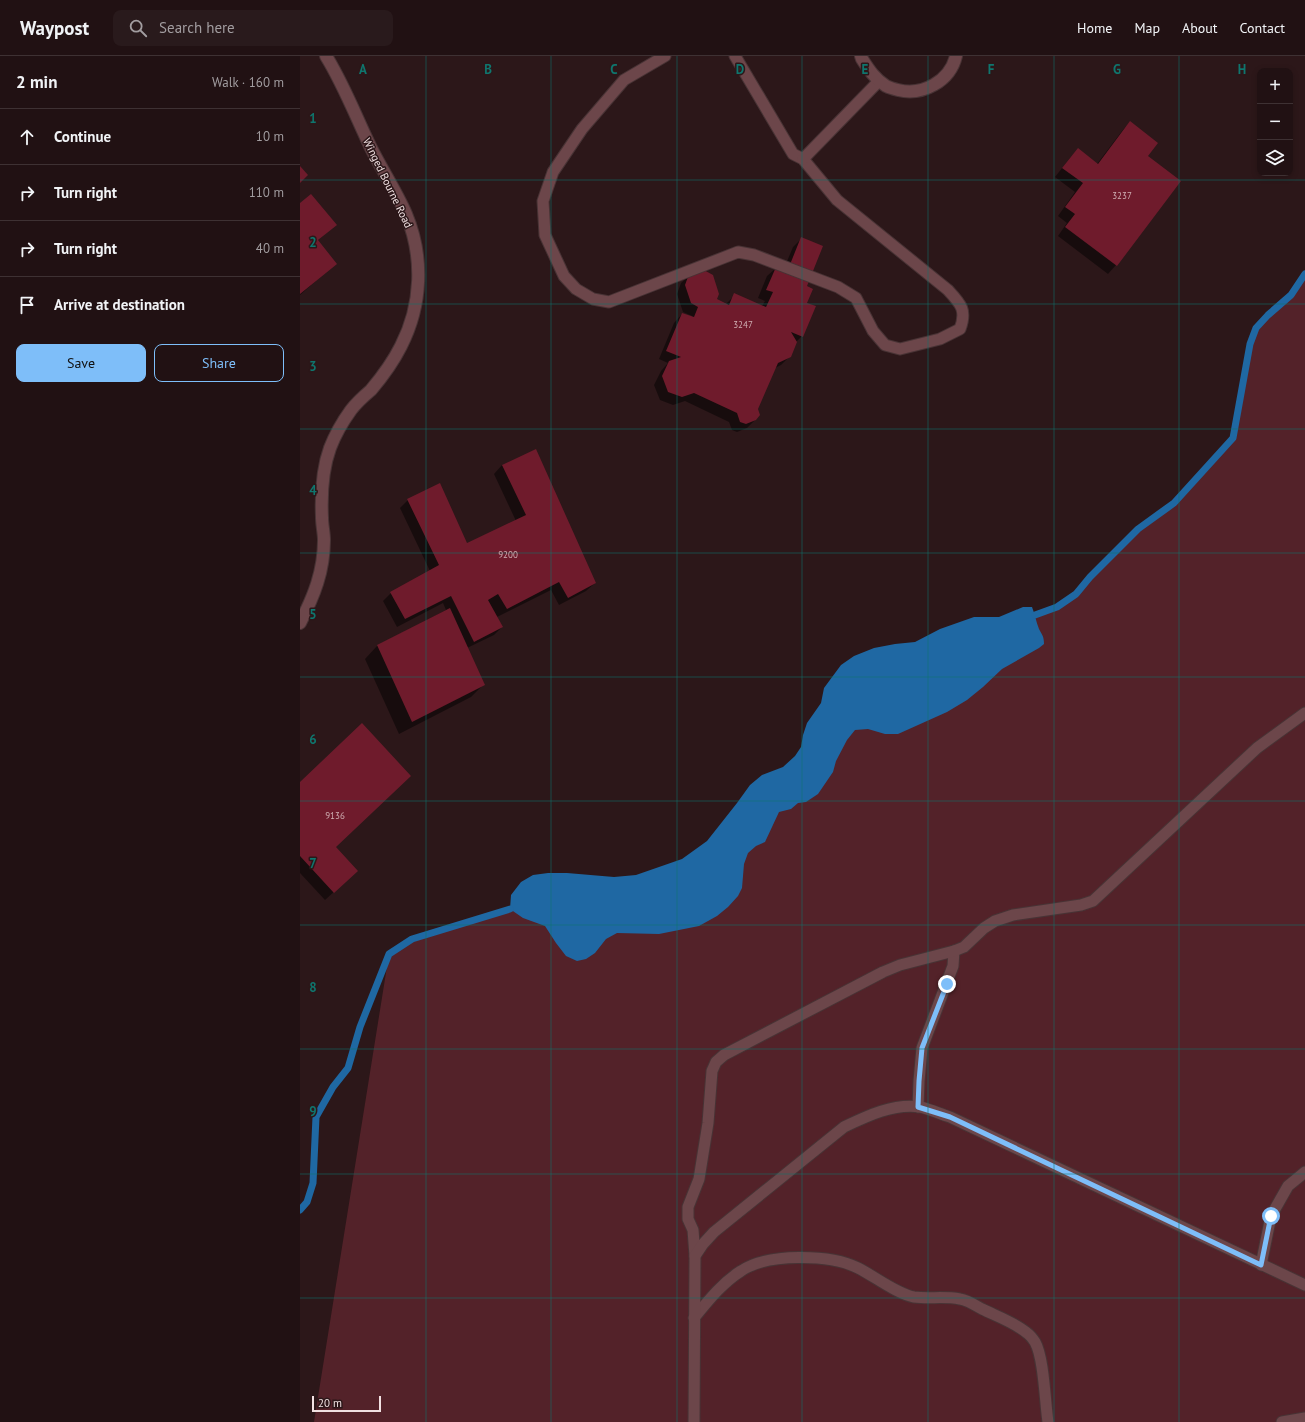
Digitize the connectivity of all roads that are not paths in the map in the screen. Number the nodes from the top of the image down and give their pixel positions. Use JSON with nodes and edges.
{"nodes":[{"id":1,"x":326,"y":56,"type":"edge"},
{"id":2,"x":664,"y":56,"type":"edge"},
{"id":3,"x":735,"y":56,"type":"edge"},
{"id":4,"x":861,"y":56,"type":"edge"},
{"id":5,"x":956,"y":56,"type":"edge"},
{"id":6,"x":879,"y":81,"type":"junction"},
{"id":7,"x":803,"y":159,"type":"junction"},
{"id":8,"x":300,"y":622,"type":"edge"},
{"id":9,"x":1305,"y":713,"type":"edge"},
{"id":10,"x":954,"y":951,"type":"junction"},
{"id":11,"x":918,"y":1107,"type":"junction"},
{"id":12,"x":1305,"y":1172,"type":"edge"},
{"id":13,"x":695,"y":1256,"type":"junction"},
{"id":14,"x":1261,"y":1265,"type":"junction"},
{"id":15,"x":1305,"y":1285,"type":"edge"},
{"id":16,"x":694,"y":1318,"type":"junction"},
{"id":17,"x":1305,"y":1418,"type":"edge"},
{"id":18,"x":694,"y":1422,"type":"edge"},
{"id":19,"x":1048,"y":1422,"type":"edge"},
{"id":20,"x":1282,"y":1422,"type":"edge"}],
"edges":[{"from":1,"to":8,"type":"street","name":"Winged Bourne Road"},
{"from":2,"to":7,"type":"lane"},
{"from":3,"to":7,"type":"lane"},
{"from":4,"to":6,"type":"street"},
{"from":5,"to":6,"type":"street"},
{"from":6,"to":7,"type":"lane"},
{"from":9,"to":10,"type":"lane"},
{"from":10,"to":11,"type":"lane"},
{"from":10,"to":13,"type":"lane"},
{"from":11,"to":13,"type":"lane"},
{"from":11,"to":14,"type":"lane"},
{"from":12,"to":14,"type":"lane"},
{"from":13,"to":16,"type":"lane"},
{"from":14,"to":15,"type":"lane"},
{"from":16,"to":18,"type":"lane"},
{"from":16,"to":19,"type":"lane"},
{"from":17,"to":20,"type":"lane"}]}
